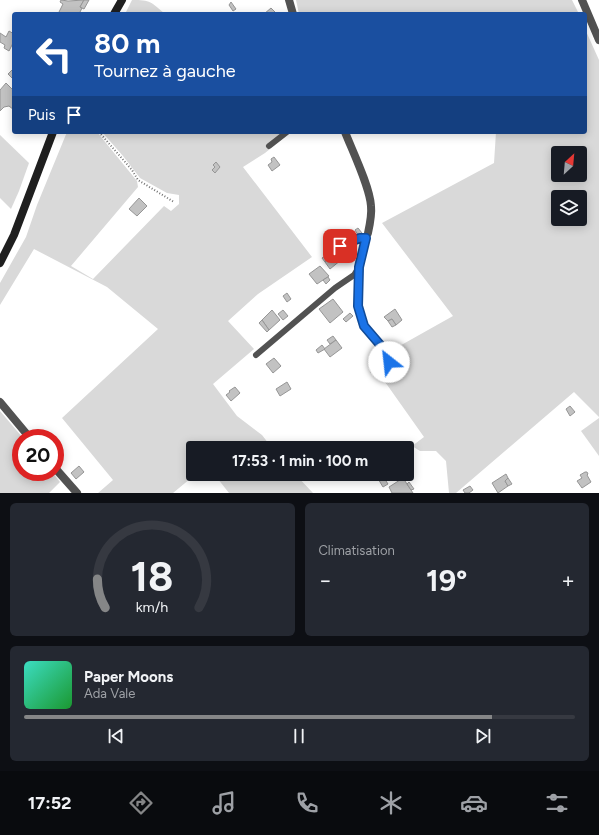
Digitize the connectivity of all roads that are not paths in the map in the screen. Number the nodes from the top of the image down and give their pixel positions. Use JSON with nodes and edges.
{"nodes":[{"id":1,"x":122,"y":0,"type":"edge"},
{"id":2,"x":289,"y":0,"type":"edge"},
{"id":3,"x":582,"y":0,"type":"edge"},
{"id":4,"x":115,"y":12,"type":"edge"},
{"id":5,"x":292,"y":12,"type":"edge"},
{"id":6,"x":599,"y":40,"type":"edge"},
{"id":7,"x":52,"y":134,"type":"edge"},
{"id":8,"x":284,"y":134,"type":"edge"},
{"id":9,"x":345,"y":134,"type":"edge"},
{"id":10,"x":269,"y":146,"type":"dead end"},
{"id":11,"x":367,"y":236,"type":"junction"},
{"id":12,"x":340,"y":246,"type":"dead end"},
{"id":13,"x":0,"y":263,"type":"edge"},
{"id":14,"x":359,"y":267,"type":"junction"},
{"id":15,"x":256,"y":355,"type":"dead end"},
{"id":16,"x":391,"y":370,"type":"dead end"},
{"id":17,"x":0,"y":402,"type":"edge"},
{"id":18,"x":22,"y":429,"type":"edge"},
{"id":19,"x":64,"y":478,"type":"edge"},
{"id":20,"x":77,"y":493,"type":"edge"}],
"edges":[{"from":1,"to":4,"type":"main road"},
{"from":2,"to":5,"type":"street"},
{"from":3,"to":6,"type":"street"},
{"from":7,"to":13,"type":"main road"},
{"from":8,"to":10,"type":"lane"},
{"from":9,"to":11,"type":"street"},
{"from":11,"to":12,"type":"lane"},
{"from":11,"to":14,"type":"lane"},
{"from":14,"to":15,"type":"lane"},
{"from":14,"to":16,"type":"lane"},
{"from":17,"to":18,"type":"street"},
{"from":19,"to":20,"type":"street"}]}
